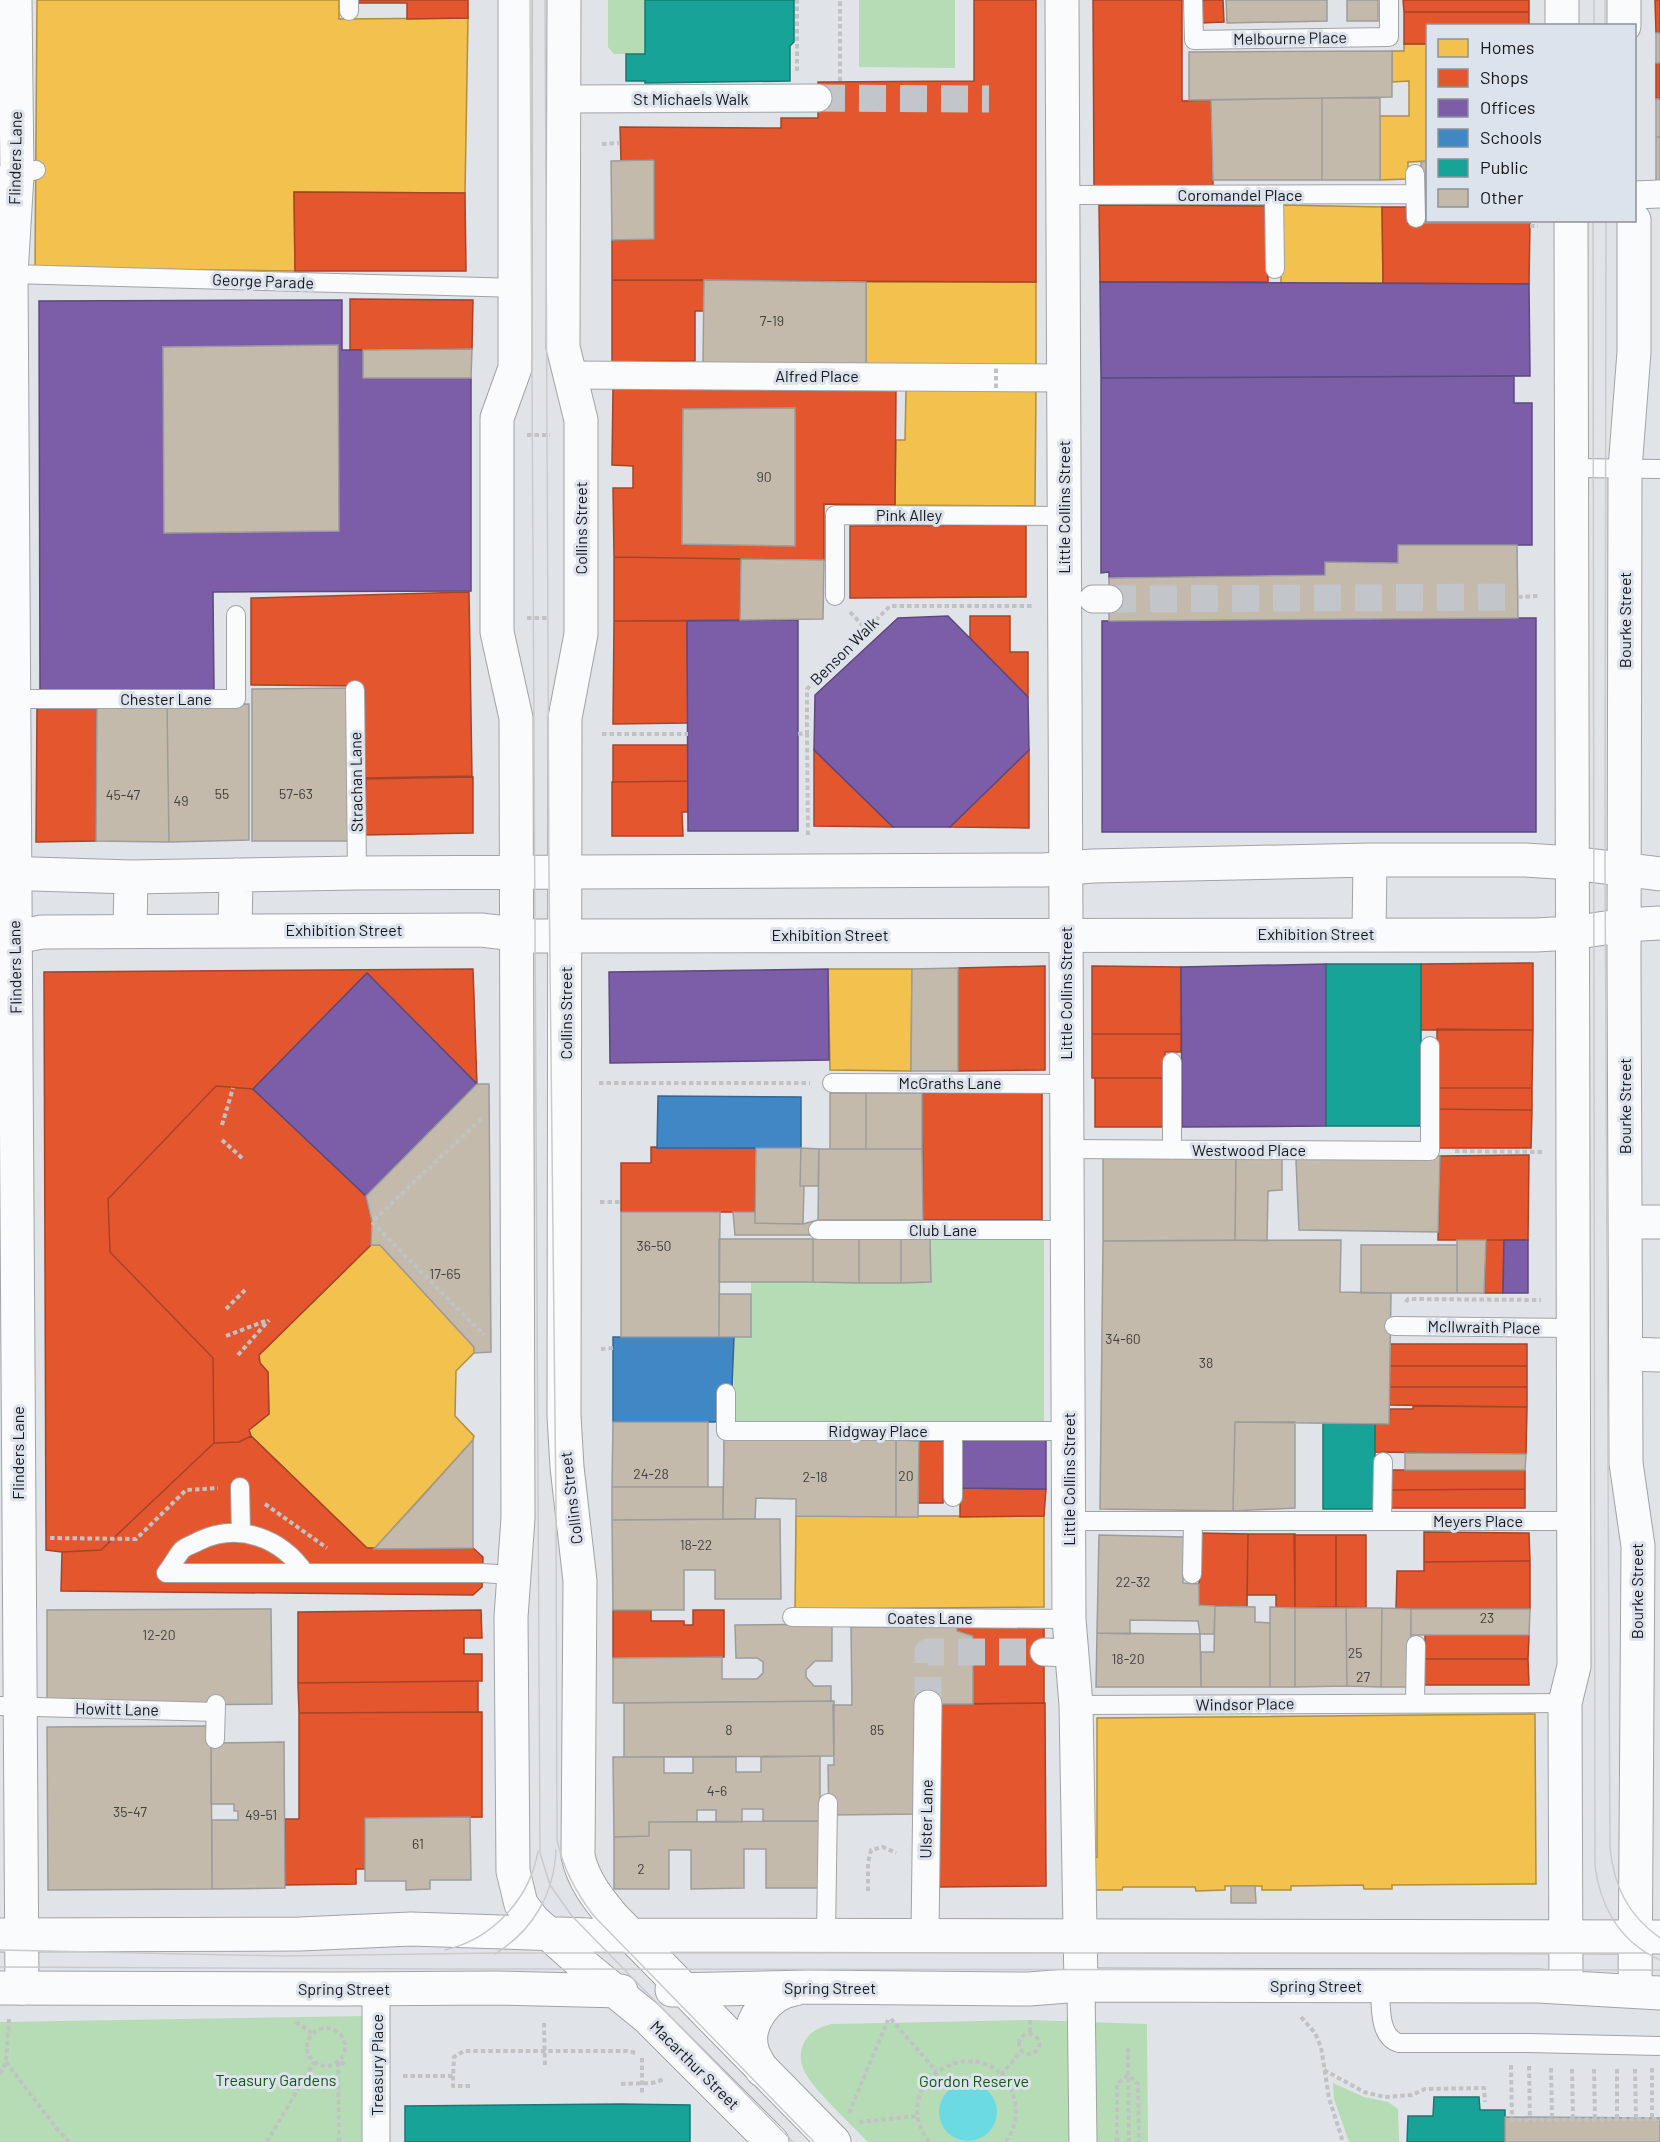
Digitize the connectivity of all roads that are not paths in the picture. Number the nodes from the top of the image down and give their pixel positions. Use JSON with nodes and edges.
{"nodes":[{"id":1,"x":15,"y":0,"type":"edge"},
{"id":2,"x":515,"y":0,"type":"edge"},
{"id":3,"x":564,"y":0,"type":"edge"},
{"id":4,"x":1062,"y":0,"type":"edge"},
{"id":5,"x":1193,"y":0,"type":"edge"},
{"id":6,"x":1389,"y":0,"type":"edge"},
{"id":7,"x":1562,"y":0,"type":"edge"},
{"id":8,"x":1624,"y":0,"type":"edge"},
{"id":9,"x":1562,"y":24,"type":"edge"},
{"id":10,"x":1624,"y":24,"type":"edge"},
{"id":11,"x":7,"y":34,"type":"edge"},
{"id":12,"x":807,"y":98,"type":"tunnel mouth"},
{"id":13,"x":564,"y":99,"type":"junction"},
{"id":14,"x":18,"y":173,"type":"edge"},
{"id":15,"x":1415,"y":174,"type":"dead end"},
{"id":16,"x":1415,"y":194,"type":"junction"},
{"id":17,"x":1065,"y":195,"type":"junction"},
{"id":18,"x":1274,"y":195,"type":"junction"},
{"id":19,"x":1636,"y":195,"type":"edge"},
{"id":20,"x":1660,"y":195,"type":"edge"},
{"id":21,"x":1416,"y":218,"type":"dead end"},
{"id":22,"x":1571,"y":222,"type":"edge"},
{"id":23,"x":1634,"y":222,"type":"edge"},
{"id":24,"x":1275,"y":269,"type":"dead end"},
{"id":25,"x":11,"y":274,"type":"junction"},
{"id":26,"x":515,"y":288,"type":"junction"},
{"id":27,"x":570,"y":375,"type":"junction"},
{"id":28,"x":1064,"y":378,"type":"junction"},
{"id":29,"x":6,"y":425,"type":"edge"},
{"id":30,"x":1572,"y":468,"type":"junction"},
{"id":31,"x":1625,"y":469,"type":"junction"},
{"id":32,"x":1660,"y":469,"type":"edge"},
{"id":33,"x":1064,"y":516,"type":"junction"},
{"id":34,"x":835,"y":596,"type":"dead end"},
{"id":35,"x":236,"y":615,"type":"dead end"},
{"id":36,"x":9,"y":678,"type":"edge"},
{"id":37,"x":355,"y":690,"type":"dead end"},
{"id":38,"x":1370,"y":861,"type":"junction"},
{"id":39,"x":1572,"y":863,"type":"junction"},
{"id":40,"x":1066,"y":868,"type":"junction"},
{"id":41,"x":1624,"y":870,"type":"junction"},
{"id":42,"x":357,"y":873,"type":"junction"},
{"id":43,"x":516,"y":873,"type":"junction"},
{"id":44,"x":565,"y":873,"type":"junction"},
{"id":45,"x":1660,"y":873,"type":"edge"},
{"id":46,"x":7,"y":874,"type":"edge"},
{"id":47,"x":236,"y":875,"type":"junction"},
{"id":48,"x":131,"y":877,"type":"junction"},
{"id":49,"x":1660,"y":923,"type":"edge"},
{"id":50,"x":1625,"y":925,"type":"junction"},
{"id":51,"x":235,"y":930,"type":"junction"},
{"id":52,"x":130,"y":931,"type":"junction"},
{"id":53,"x":1572,"y":933,"type":"junction"},
{"id":54,"x":1066,"y":934,"type":"junction"},
{"id":55,"x":1370,"y":934,"type":"junction"},
{"id":56,"x":516,"y":935,"type":"junction"},
{"id":57,"x":566,"y":935,"type":"junction"},
{"id":58,"x":8,"y":937,"type":"edge"},
{"id":59,"x":1430,"y":1046,"type":"dead end"},
{"id":60,"x":1172,"y":1062,"type":"dead end"},
{"id":61,"x":832,"y":1083,"type":"road end"},
{"id":62,"x":1067,"y":1084,"type":"junction"},
{"id":63,"x":1067,"y":1149,"type":"junction"},
{"id":64,"x":1172,"y":1150,"type":"junction"},
{"id":65,"x":1626,"y":1222,"type":"junction"},
{"id":66,"x":1660,"y":1222,"type":"edge"},
{"id":67,"x":818,"y":1230,"type":"dead end"},
{"id":68,"x":1068,"y":1230,"type":"junction"},
{"id":69,"x":1394,"y":1326,"type":"dead end"},
{"id":70,"x":1574,"y":1328,"type":"junction"},
{"id":71,"x":1626,"y":1354,"type":"junction"},
{"id":72,"x":1660,"y":1355,"type":"edge"},
{"id":73,"x":726,"y":1393,"type":"dead end"},
{"id":74,"x":1069,"y":1431,"type":"junction"},
{"id":75,"x":953,"y":1432,"type":"junction"},
{"id":76,"x":1383,"y":1462,"type":"dead end"},
{"id":77,"x":240,"y":1487,"type":"road end"},
{"id":78,"x":952,"y":1497,"type":"dead end"},
{"id":79,"x":1069,"y":1521,"type":"junction"},
{"id":80,"x":1193,"y":1521,"type":"junction"},
{"id":81,"x":1382,"y":1521,"type":"junction"},
{"id":82,"x":1574,"y":1521,"type":"junction"},
{"id":83,"x":242,"y":1532,"type":"junction"},
{"id":84,"x":305,"y":1573,"type":"junction"},
{"id":85,"x":1192,"y":1574,"type":"dead end"},
{"id":86,"x":512,"y":1575,"type":"junction"},
{"id":87,"x":792,"y":1617,"type":"dead end"},
{"id":88,"x":1069,"y":1619,"type":"junction"},
{"id":89,"x":1416,"y":1645,"type":"dead end"},
{"id":90,"x":1415,"y":1702,"type":"junction"},
{"id":91,"x":1564,"y":1703,"type":"junction"},
{"id":92,"x":928,"y":1704,"type":"tunnel mouth"},
{"id":93,"x":1076,"y":1705,"type":"junction"},
{"id":94,"x":10,"y":1706,"type":"edge"},
{"id":95,"x":215,"y":1739,"type":"dead end"},
{"id":96,"x":828,"y":1803,"type":"dead end"},
{"id":97,"x":512,"y":1847,"type":"junction"},
{"id":98,"x":481,"y":1931,"type":"junction"},
{"id":99,"x":548,"y":1934,"type":"junction"},
{"id":100,"x":925,"y":1934,"type":"junction"},
{"id":101,"x":10,"y":1935,"type":"edge"},
{"id":102,"x":630,"y":1935,"type":"junction"},
{"id":103,"x":826,"y":1935,"type":"junction"},
{"id":104,"x":1079,"y":1935,"type":"junction"},
{"id":105,"x":1566,"y":1936,"type":"junction"},
{"id":106,"x":1648,"y":1937,"type":"edge"},
{"id":107,"x":1081,"y":1985,"type":"junction"},
{"id":108,"x":1380,"y":1986,"type":"junction"},
{"id":109,"x":809,"y":1987,"type":"junction"},
{"id":110,"x":1566,"y":1987,"type":"junction"},
{"id":111,"x":376,"y":1989,"type":"junction"},
{"id":112,"x":684,"y":1989,"type":"junction"},
{"id":113,"x":615,"y":1991,"type":"junction"},
{"id":114,"x":1648,"y":1992,"type":"edge"},
{"id":115,"x":10,"y":1998,"type":"edge"},
{"id":116,"x":1660,"y":2046,"type":"edge"},
{"id":117,"x":762,"y":2070,"type":"junction"},
{"id":118,"x":843,"y":2128,"type":"edge"},
{"id":119,"x":376,"y":2142,"type":"edge"},
{"id":120,"x":772,"y":2142,"type":"edge"},
{"id":121,"x":1083,"y":2142,"type":"edge"}],
"edges":[{"from":1,"to":11,"type":"street","name":"Flinders Lane"},
{"from":2,"to":26,"type":"street"},
{"from":3,"to":13,"type":"street","name":"Collins Street"},
{"from":4,"to":17,"type":"street","name":"Little Collins Street"},
{"from":5,"to":6,"type":"lane","name":"Melbourne Place"},
{"from":7,"to":9,"type":"street"},
{"from":8,"to":10,"type":"street"},
{"from":11,"to":14,"type":"street","name":"Flinders Lane"},
{"from":12,"to":13,"type":"street","name":"St Michaels Walk"},
{"from":13,"to":27,"type":"street","name":"Collins Street"},
{"from":14,"to":25,"type":"street","name":"Flinders Lane"},
{"from":15,"to":16,"type":"lane"},
{"from":16,"to":18,"type":"lane","name":"Coromandel Place"},
{"from":16,"to":21,"type":"lane"},
{"from":17,"to":18,"type":"lane","name":"Coromandel Place"},
{"from":17,"to":28,"type":"street","name":"Little Collins Street"},
{"from":18,"to":24,"type":"lane"},
{"from":19,"to":20,"type":"street"},
{"from":22,"to":30,"type":"street"},
{"from":23,"to":31,"type":"street","name":"Bourke Street"},
{"from":25,"to":26,"type":"lane","name":"George Parade"},
{"from":25,"to":29,"type":"street","name":"Flinders Lane"},
{"from":26,"to":43,"type":"street"},
{"from":27,"to":28,"type":"street","name":"Alfred Place"},
{"from":27,"to":44,"type":"street","name":"Collins Street"},
{"from":28,"to":33,"type":"street","name":"Little Collins Street"},
{"from":29,"to":36,"type":"street","name":"Flinders Lane"},
{"from":30,"to":31,"type":"lane"},
{"from":30,"to":39,"type":"street"},
{"from":31,"to":32,"type":"lane"},
{"from":31,"to":41,"type":"street","name":"Bourke Street"},
{"from":33,"to":34,"type":"lane","name":"Pink Alley"},
{"from":33,"to":40,"type":"street","name":"Little Collins Street"},
{"from":35,"to":36,"type":"lane","name":"Chester Lane"},
{"from":36,"to":46,"type":"street","name":"Flinders Lane"},
{"from":37,"to":42,"type":"lane","name":"Strachan Lane"},
{"from":38,"to":39,"type":"street"},
{"from":38,"to":40,"type":"street"},
{"from":38,"to":55,"type":"street"},
{"from":39,"to":41,"type":"street"},
{"from":39,"to":53,"type":"street"},
{"from":40,"to":44,"type":"street"},
{"from":40,"to":54,"type":"street","name":"Little Collins Street"},
{"from":41,"to":45,"type":"street"},
{"from":41,"to":50,"type":"street","name":"Bourke Street"},
{"from":42,"to":43,"type":"street"},
{"from":42,"to":47,"type":"street"},
{"from":43,"to":44,"type":"street"},
{"from":43,"to":56,"type":"street"},
{"from":44,"to":57,"type":"street","name":"Collins Street"},
{"from":46,"to":48,"type":"street"},
{"from":46,"to":58,"type":"street","name":"Flinders Lane"},
{"from":47,"to":48,"type":"street"},
{"from":47,"to":51,"type":"street"},
{"from":48,"to":52,"type":"street"},
{"from":49,"to":50,"type":"street","name":"Exhibition Street"},
{"from":50,"to":53,"type":"street","name":"Exhibition Street"},
{"from":50,"to":65,"type":"street","name":"Bourke Street"},
{"from":51,"to":52,"type":"street","name":"Exhibition Street"},
{"from":51,"to":56,"type":"street","name":"Exhibition Street"},
{"from":52,"to":58,"type":"street","name":"Exhibition Street"},
{"from":53,"to":55,"type":"street","name":"Exhibition Street"},
{"from":53,"to":70,"type":"street"},
{"from":54,"to":55,"type":"street","name":"Exhibition Street"},
{"from":54,"to":57,"type":"street","name":"Exhibition Street"},
{"from":54,"to":62,"type":"street","name":"Little Collins Street"},
{"from":56,"to":57,"type":"street","name":"Exhibition Street"},
{"from":56,"to":86,"type":"street"},
{"from":57,"to":102,"type":"street","name":"Collins Street"},
{"from":58,"to":94,"type":"street","name":"Flinders Lane"},
{"from":59,"to":64,"type":"lane","name":"Westwood Place"},
{"from":60,"to":64,"type":"lane"},
{"from":61,"to":62,"type":"lane","name":"McGraths Lane"},
{"from":62,"to":63,"type":"street","name":"Little Collins Street"},
{"from":63,"to":64,"type":"lane","name":"Westwood Place"},
{"from":63,"to":68,"type":"street","name":"Little Collins Street"},
{"from":65,"to":66,"type":"street"},
{"from":65,"to":71,"type":"street","name":"Bourke Street"},
{"from":67,"to":68,"type":"lane","name":"Club Lane"},
{"from":68,"to":74,"type":"street","name":"Little Collins Street"},
{"from":69,"to":70,"type":"lane","name":"McIlwraith Place"},
{"from":70,"to":82,"type":"street"},
{"from":71,"to":72,"type":"street"},
{"from":71,"to":106,"type":"street","name":"Bourke Street"},
{"from":73,"to":75,"type":"lane","name":"Ridgway Place"},
{"from":74,"to":75,"type":"lane","name":"Ridgway Place"},
{"from":74,"to":79,"type":"street","name":"Little Collins Street"},
{"from":75,"to":78,"type":"lane"},
{"from":76,"to":81,"type":"lane"},
{"from":77,"to":83,"type":"lane"},
{"from":79,"to":80,"type":"lane","name":"Meyers Place"},
{"from":79,"to":88,"type":"street","name":"Little Collins Street"},
{"from":80,"to":81,"type":"lane","name":"Meyers Place"},
{"from":80,"to":85,"type":"lane"},
{"from":81,"to":82,"type":"lane","name":"Meyers Place"},
{"from":82,"to":91,"type":"street"},
{"from":83,"to":84,"type":"lane"},
{"from":83,"to":84,"type":"lane"},
{"from":84,"to":86,"type":"lane"},
{"from":86,"to":97,"type":"street"},
{"from":87,"to":88,"type":"lane","name":"Coates Lane"},
{"from":88,"to":93,"type":"street","name":"Little Collins Street"},
{"from":89,"to":90,"type":"lane"},
{"from":90,"to":91,"type":"lane","name":"Windsor Place"},
{"from":90,"to":93,"type":"lane","name":"Windsor Place"},
{"from":91,"to":105,"type":"street"},
{"from":92,"to":100,"type":"street","name":"Ulster Lane"},
{"from":93,"to":104,"type":"street","name":"Little Collins Street"},
{"from":94,"to":95,"type":"lane","name":"Howitt Lane"},
{"from":94,"to":101,"type":"street","name":"Flinders Lane"},
{"from":96,"to":103,"type":"lane"},
{"from":97,"to":98,"type":"street"},
{"from":97,"to":99,"type":"street"},
{"from":98,"to":99,"type":"street"},
{"from":98,"to":101,"type":"street"},
{"from":99,"to":102,"type":"street"},
{"from":99,"to":113,"type":"street"},
{"from":100,"to":103,"type":"street"},
{"from":100,"to":104,"type":"street"},
{"from":101,"to":115,"type":"street","name":"Flinders Lane"},
{"from":102,"to":103,"type":"street"},
{"from":102,"to":112,"type":"street","name":"Collins Street"},
{"from":104,"to":105,"type":"street"},
{"from":104,"to":107,"type":"street","name":"Little Collins Street"},
{"from":105,"to":106,"type":"street"},
{"from":105,"to":110,"type":"street"},
{"from":106,"to":114,"type":"street","name":"Bourke Street"},
{"from":107,"to":108,"type":"street","name":"Spring Street"},
{"from":107,"to":109,"type":"street","name":"Spring Street"},
{"from":107,"to":121,"type":"street"},
{"from":108,"to":110,"type":"street","name":"Spring Street"},
{"from":108,"to":116,"type":"lane"},
{"from":109,"to":112,"type":"street","name":"Spring Street"},
{"from":109,"to":117,"type":"street"},
{"from":110,"to":114,"type":"street","name":"Spring Street"},
{"from":111,"to":113,"type":"street","name":"Spring Street"},
{"from":111,"to":115,"type":"street","name":"Spring Street"},
{"from":111,"to":119,"type":"street","name":"Treasury Place"},
{"from":112,"to":113,"type":"street","name":"Spring Street"},
{"from":112,"to":117,"type":"street"},
{"from":113,"to":120,"type":"street","name":"Macarthur Street"},
{"from":117,"to":118,"type":"street"}]}
